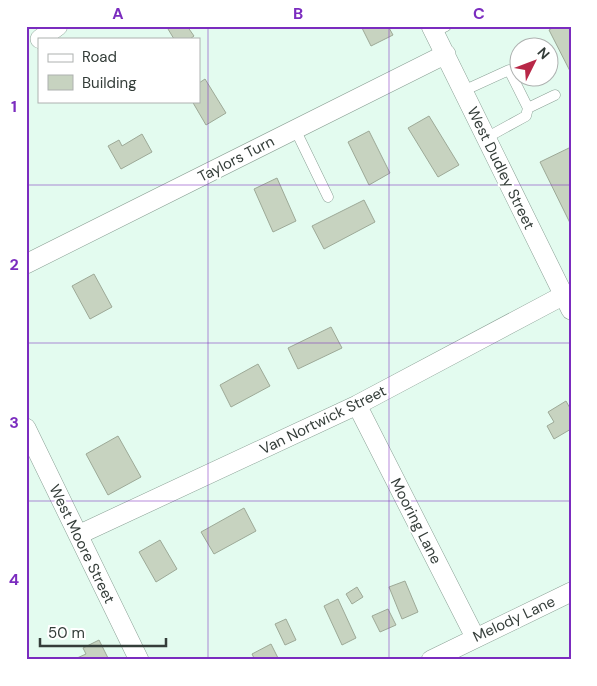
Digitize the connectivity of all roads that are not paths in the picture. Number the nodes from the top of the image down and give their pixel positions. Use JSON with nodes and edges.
{"nodes":[{"id":1,"x":58,"y":26,"type":"edge"},
{"id":2,"x":437,"y":28,"type":"edge"},
{"id":3,"x":40,"y":38,"type":"edge"},
{"id":4,"x":38,"y":40,"type":"edge"},
{"id":5,"x":26,"y":48,"type":"edge"},
{"id":6,"x":446,"y":54,"type":"junction"},
{"id":7,"x":463,"y":91,"type":"junction"},
{"id":8,"x":556,"y":95,"type":"dead end"},
{"id":9,"x":528,"y":108,"type":"junction"},
{"id":10,"x":295,"y":129,"type":"junction"},
{"id":11,"x":486,"y":138,"type":"junction"},
{"id":12,"x":328,"y":197,"type":"dead end"},
{"id":13,"x":26,"y":264,"type":"edge"},
{"id":14,"x":567,"y":303,"type":"edge"},
{"id":15,"x":357,"y":405,"type":"junction"},
{"id":16,"x":26,"y":428,"type":"edge"},
{"id":17,"x":78,"y":535,"type":"junction"},
{"id":18,"x":571,"y":592,"type":"edge"},
{"id":19,"x":475,"y":637,"type":"junction"},
{"id":20,"x":139,"y":660,"type":"edge"},
{"id":21,"x":431,"y":660,"type":"edge"}],
"edges":[{"from":1,"to":3,"type":"street"},
{"from":2,"to":6,"type":"street","name":"West Dudley Street"},
{"from":4,"to":5,"type":"street"},
{"from":6,"to":7,"type":"street","name":"West Dudley Street"},
{"from":6,"to":10,"type":"street","name":"Taylors Turn"},
{"from":7,"to":9,"type":"lane"},
{"from":7,"to":11,"type":"street","name":"West Dudley Street"},
{"from":8,"to":9,"type":"lane"},
{"from":9,"to":11,"type":"lane"},
{"from":10,"to":12,"type":"lane"},
{"from":10,"to":13,"type":"street","name":"Taylors Turn"},
{"from":11,"to":14,"type":"street","name":"West Dudley Street"},
{"from":14,"to":15,"type":"street","name":"Van Nortwick Street"},
{"from":15,"to":17,"type":"street","name":"Van Nortwick Street"},
{"from":15,"to":19,"type":"street","name":"Mooring Lane"},
{"from":16,"to":17,"type":"street","name":"West Moore Street"},
{"from":17,"to":20,"type":"street","name":"West Moore Street"},
{"from":18,"to":19,"type":"street","name":"Melody Lane"},
{"from":19,"to":21,"type":"street","name":"Melody Lane"}]}
